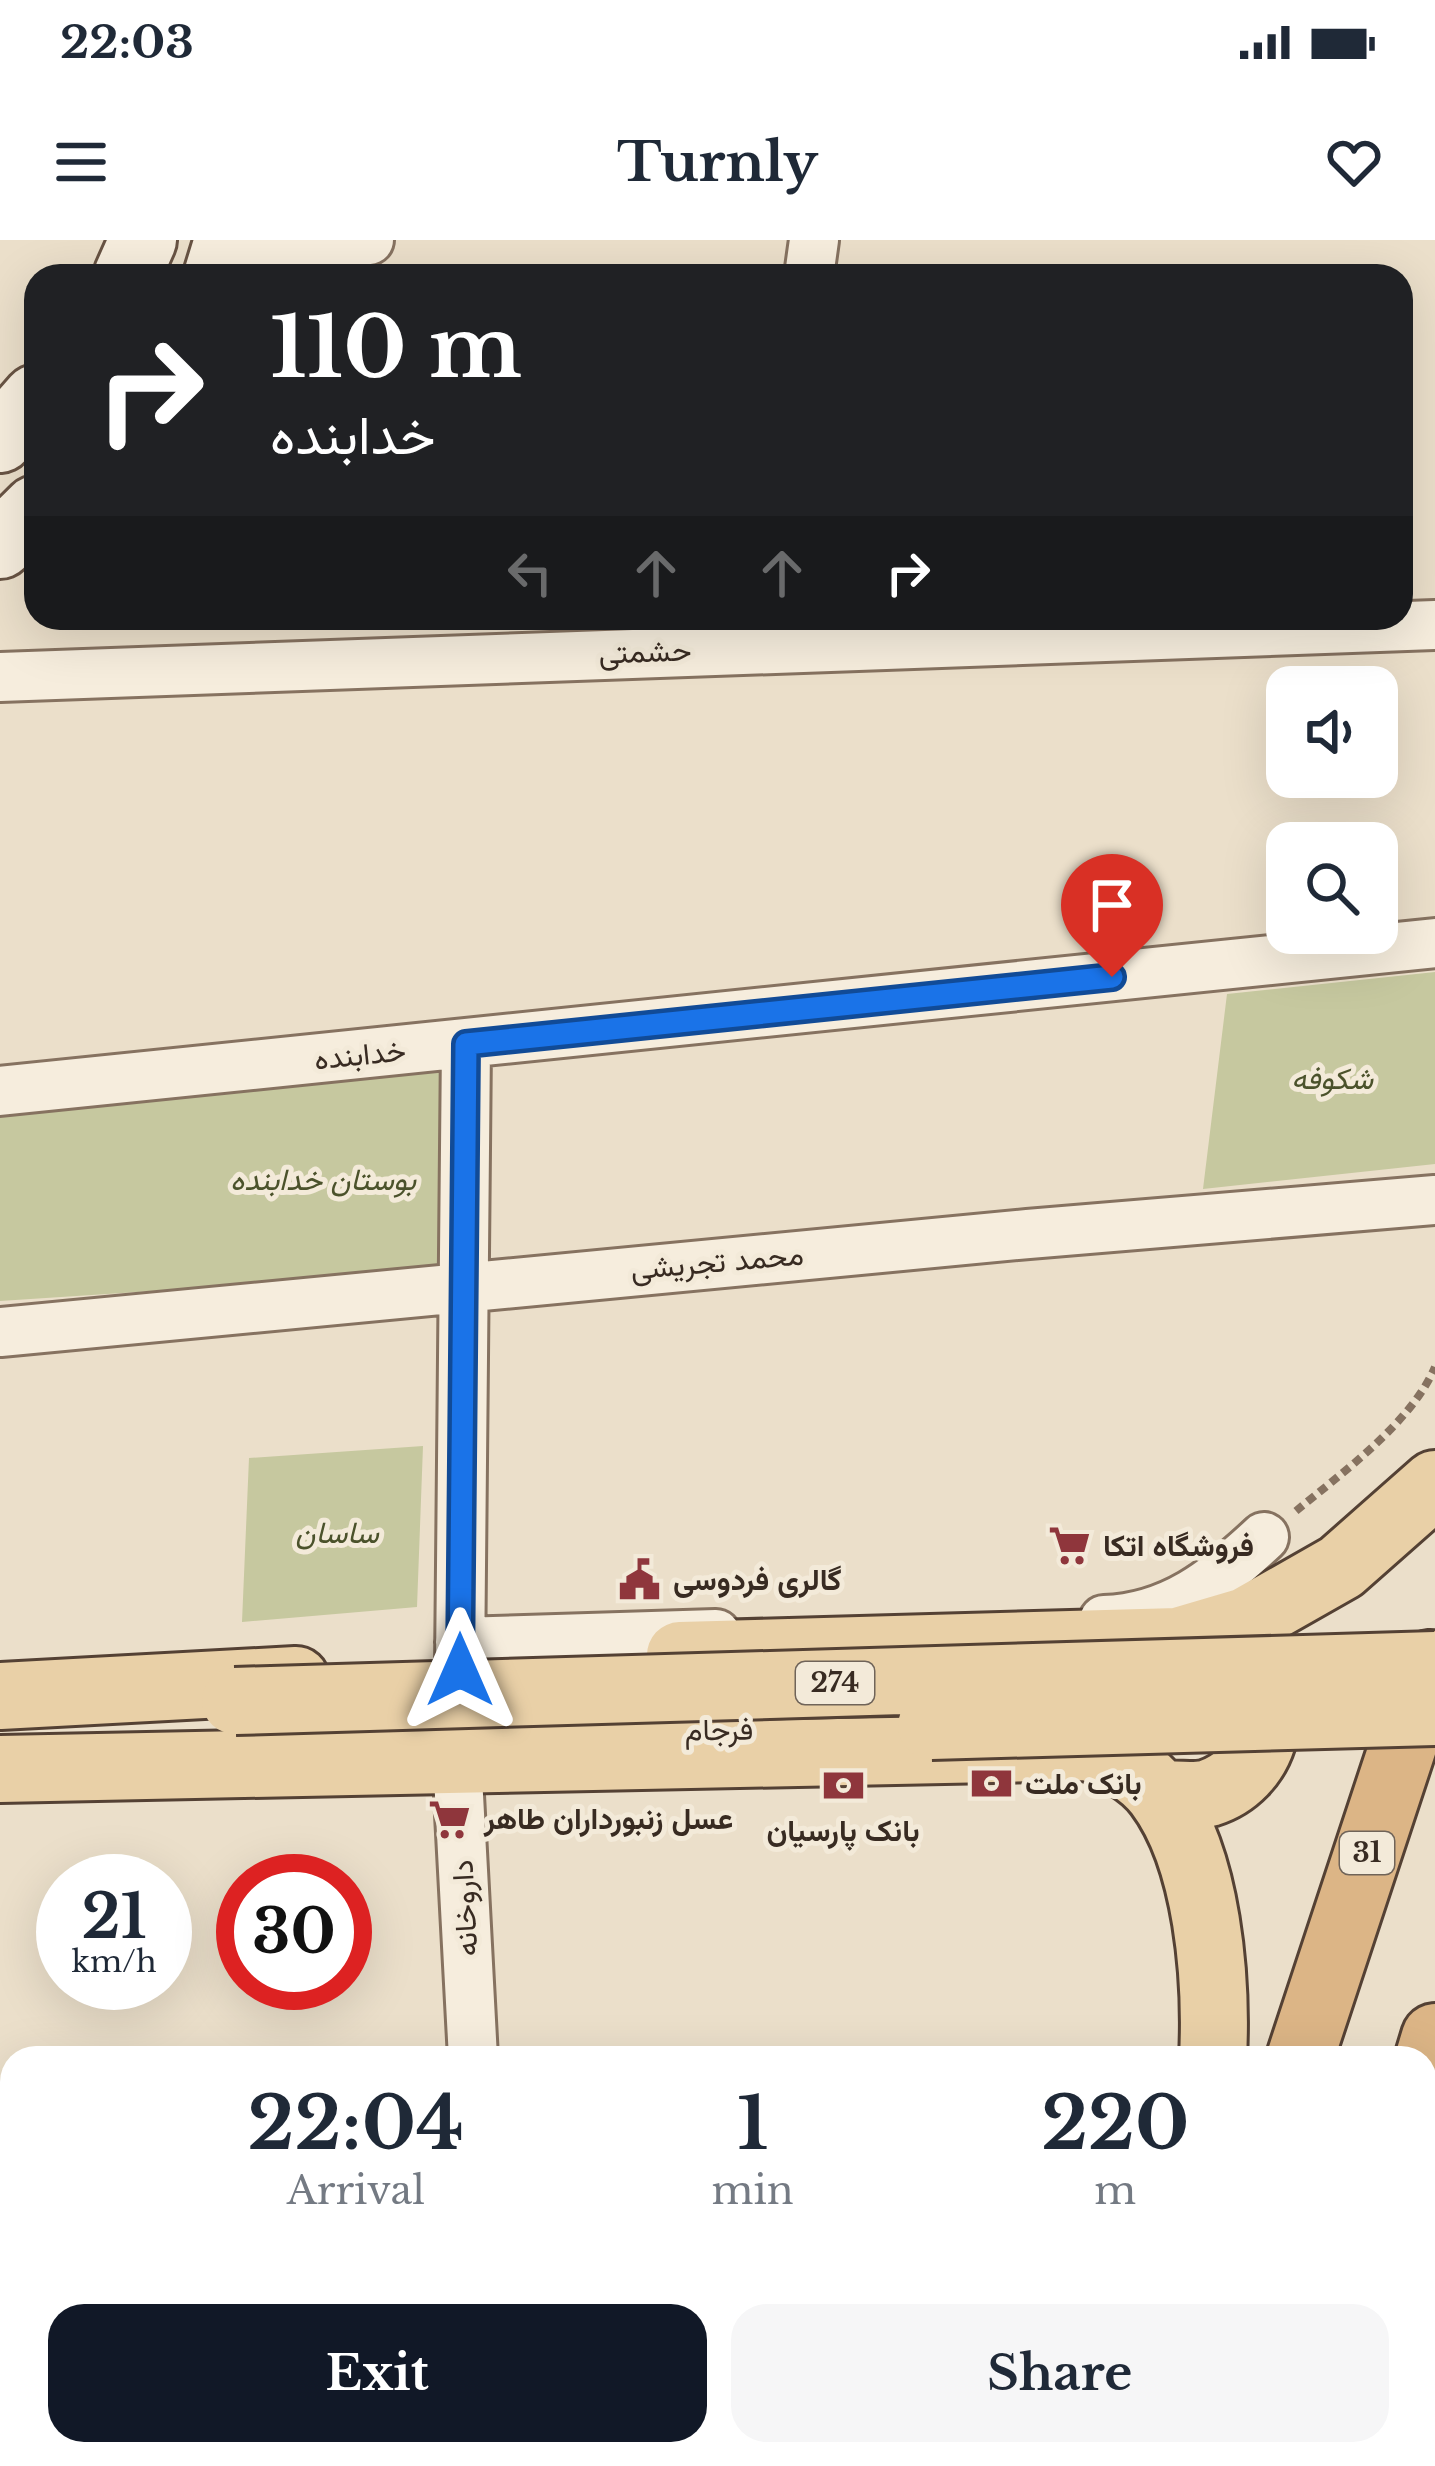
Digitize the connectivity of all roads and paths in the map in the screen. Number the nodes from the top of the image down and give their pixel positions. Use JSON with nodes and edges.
{"nodes":[{"id":1,"x":369,"y":240,"type":"edge"},
{"id":2,"x":223,"y":255,"type":"edge"},
{"id":3,"x":24,"y":521,"type":"edge"},
{"id":4,"x":0,"y":545,"type":"edge"},
{"id":5,"x":1013,"y":630,"type":"edge"},
{"id":6,"x":760,"y":633,"type":"edge"},
{"id":7,"x":0,"y":677,"type":"edge"},
{"id":8,"x":1435,"y":943,"type":"edge"},
{"id":9,"x":466,"y":1044,"type":"junction"},
{"id":10,"x":0,"y":1090,"type":"edge"},
{"id":11,"x":1435,"y":1200,"type":"edge"},
{"id":12,"x":462,"y":1286,"type":"junction"},
{"id":13,"x":0,"y":1332,"type":"edge"},
{"id":14,"x":1435,"y":1352,"type":"edge"},
{"id":15,"x":1435,"y":1367,"type":"edge"},
{"id":16,"x":1430,"y":1392,"type":"edge"},
{"id":17,"x":1435,"y":1484,"type":"edge"},
{"id":18,"x":1264,"y":1537,"type":"joint"},
{"id":19,"x":1178,"y":1641,"type":"junction"},
{"id":20,"x":1435,"y":1649,"type":"edge"},
{"id":21,"x":460,"y":1656,"type":"junction"},
{"id":22,"x":1435,"y":1665,"type":"edge"},
{"id":23,"x":155,"y":1688,"type":"junction"},
{"id":24,"x":0,"y":1696,"type":"edge"},
{"id":25,"x":1435,"y":1712,"type":"edge"},
{"id":26,"x":236,"y":1720,"type":"junction"},
{"id":27,"x":457,"y":1758,"type":"junction"},
{"id":28,"x":152,"y":1766,"type":"junction"},
{"id":29,"x":0,"y":1769,"type":"edge"},
{"id":30,"x":1160,"y":1794,"type":"junction"},
{"id":31,"x":472,"y":2046,"type":"edge"},
{"id":32,"x":1213,"y":2046,"type":"edge"},
{"id":33,"x":1304,"y":2046,"type":"edge"}],
"edges":[{"from":1,"to":2,"type":"street"},
{"from":3,"to":4,"type":"main road"},
{"from":5,"to":6,"type":"street","name":"حشمتی"},
{"from":6,"to":7,"type":"street","name":"حشمتی"},
{"from":8,"to":9,"type":"street","name":"خدابنده"},
{"from":9,"to":10,"type":"street","name":"خدابنده"},
{"from":9,"to":12,"type":"street"},
{"from":11,"to":12,"type":"street","name":"محمد تجریشی"},
{"from":12,"to":13,"type":"street","name":"محمد تجریشی"},
{"from":12,"to":21,"type":"street"},
{"from":14,"to":16,"type":"path"},
{"from":15,"to":16,"type":"path"},
{"from":16,"to":18,"type":"path"},
{"from":17,"to":19,"type":"main road"},
{"from":18,"to":21,"type":"street"},
{"from":19,"to":21,"type":"main road"},
{"from":19,"to":30,"type":"main road"},
{"from":20,"to":33,"type":"highway","number":"31"},
{"from":21,"to":23,"type":"main road"},
{"from":22,"to":26,"type":"main road","name":"فرجام","number":"274","bridge":true},
{"from":23,"to":24,"type":"main road","number":"274"},
{"from":23,"to":26,"type":"main road","name":"فرجام","number":"274"},
{"from":25,"to":26,"type":"main road","name":"فرجام","number":"274","bridge":true},
{"from":26,"to":28,"type":"main road","name":"فرجام","number":"274"},
{"from":27,"to":28,"type":"main road"},
{"from":27,"to":30,"type":"main road"},
{"from":27,"to":31,"type":"street","name":"داروخانه"},
{"from":28,"to":29,"type":"main road","number":"274"},
{"from":30,"to":32,"type":"main road"}]}
